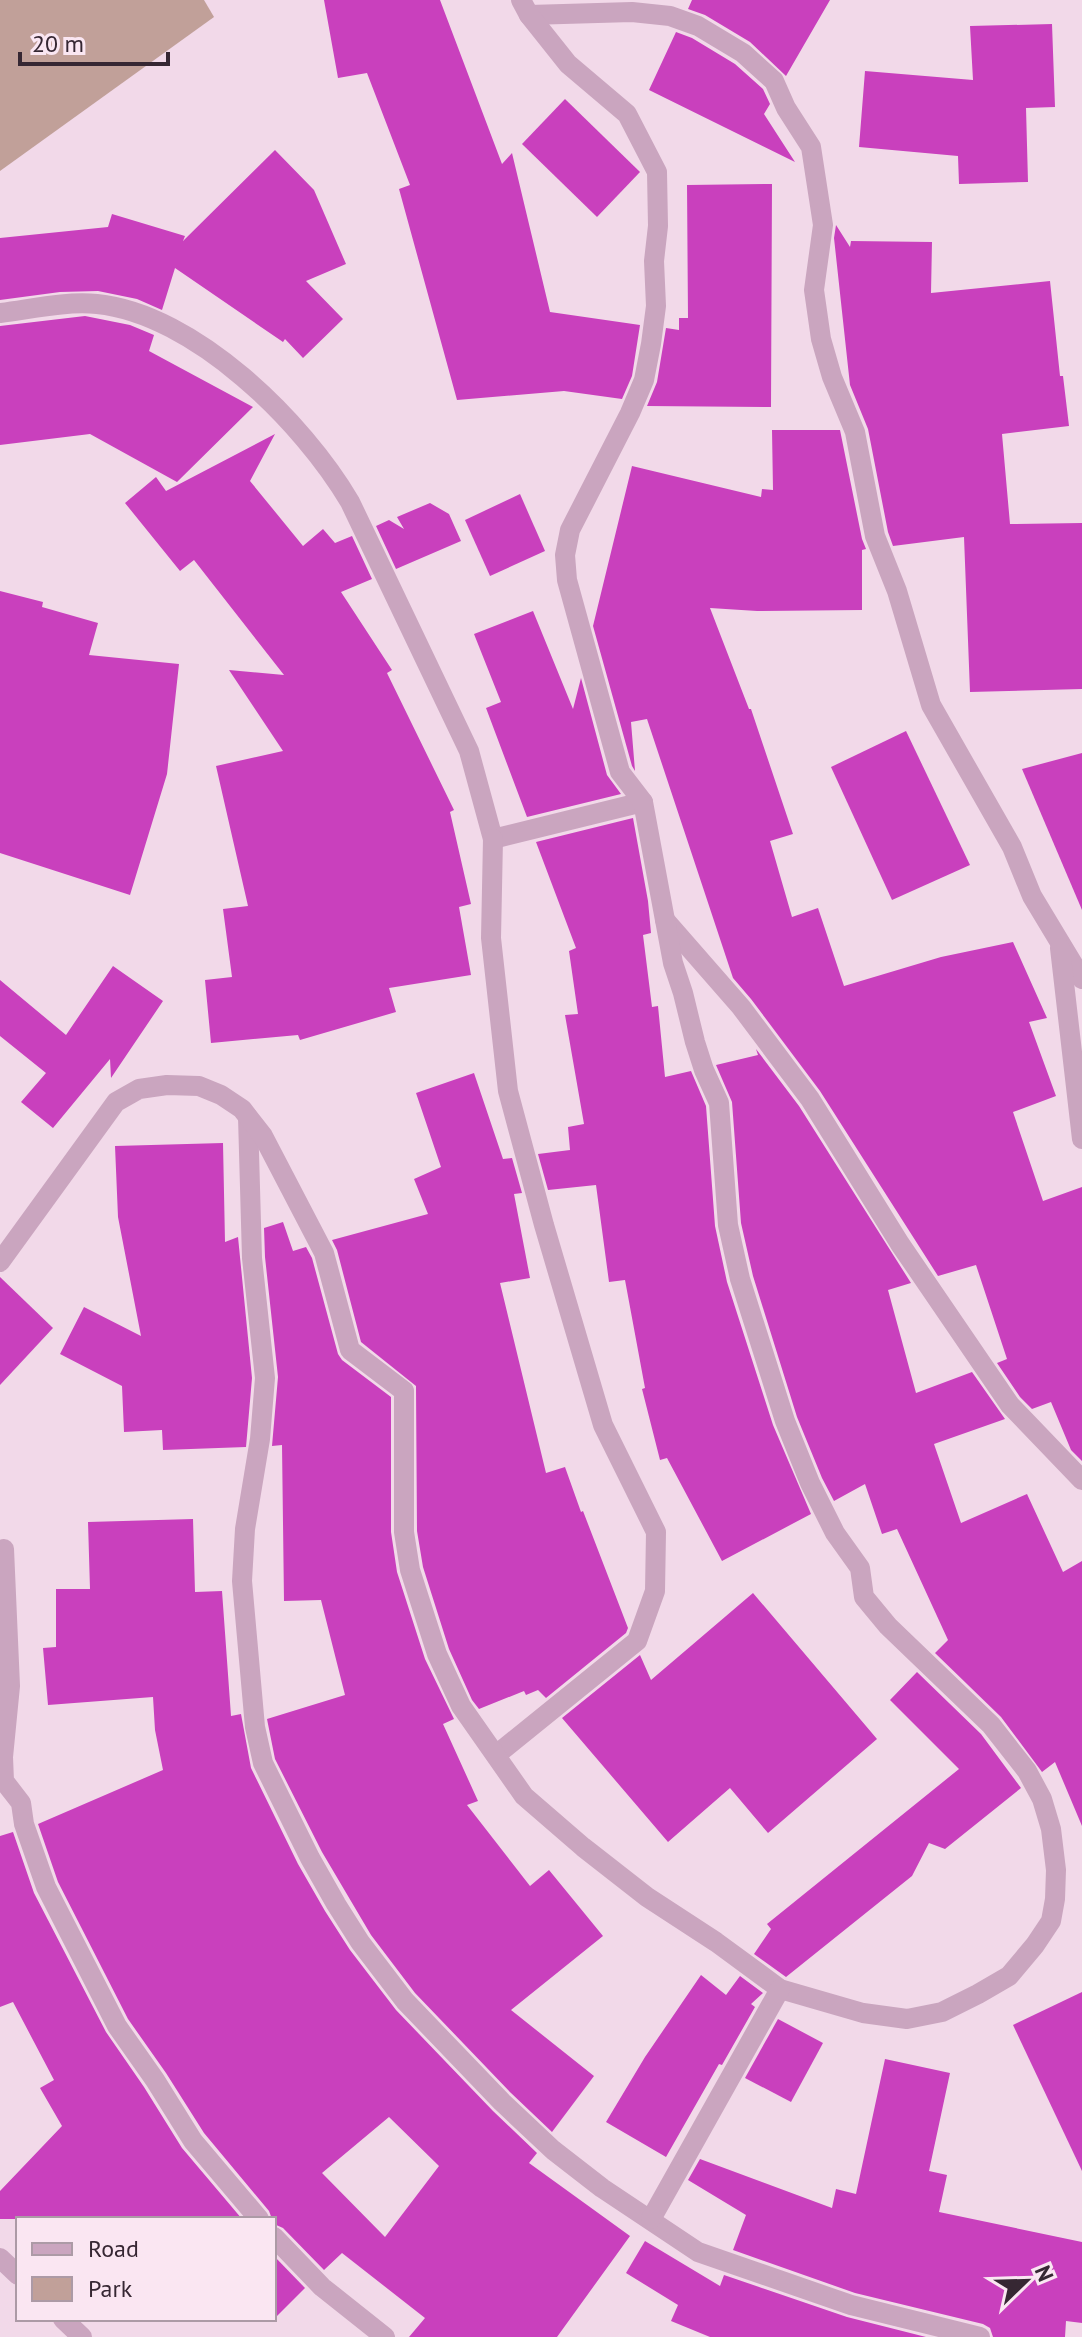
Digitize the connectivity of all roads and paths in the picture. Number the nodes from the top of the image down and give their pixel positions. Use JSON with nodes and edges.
{"nodes":[{"id":1,"x":525,"y":7,"type":"edge"},
{"id":2,"x":0,"y":313,"type":"edge"},
{"id":3,"x":643,"y":802,"type":"junction"},
{"id":4,"x":493,"y":839,"type":"junction"},
{"id":5,"x":665,"y":920,"type":"junction"},
{"id":6,"x":1060,"y":943,"type":"junction"},
{"id":7,"x":1082,"y":979,"type":"edge"},
{"id":8,"x":248,"y":1117,"type":"junction"},
{"id":9,"x":1082,"y":1139,"type":"edge"},
{"id":10,"x":0,"y":1262,"type":"edge"},
{"id":11,"x":1082,"y":1480,"type":"edge"},
{"id":12,"x":4,"y":1549,"type":"dead end"},
{"id":13,"x":496,"y":1755,"type":"junction"},
{"id":14,"x":780,"y":1989,"type":"junction"},
{"id":15,"x":257,"y":2217,"type":"edge"},
{"id":16,"x":651,"y":2219,"type":"junction"},
{"id":17,"x":276,"y":2239,"type":"edge"},
{"id":18,"x":0,"y":2258,"type":"edge"},
{"id":19,"x":16,"y":2273,"type":"edge"},
{"id":20,"x":65,"y":2321,"type":"edge"},
{"id":21,"x":82,"y":2337,"type":"edge"},
{"id":22,"x":385,"y":2337,"type":"edge"},
{"id":23,"x":980,"y":2337,"type":"edge"}],
"edges":[{"from":1,"to":3,"type":"street"},
{"from":1,"to":6,"type":"street"},
{"from":2,"to":4,"type":"street"},
{"from":3,"to":4,"type":"street"},
{"from":3,"to":5,"type":"street"},
{"from":4,"to":13,"type":"street"},
{"from":5,"to":11,"type":"street"},
{"from":5,"to":14,"type":"street"},
{"from":6,"to":7,"type":"street"},
{"from":6,"to":9,"type":"street"},
{"from":8,"to":10,"type":"street"},
{"from":8,"to":13,"type":"street"},
{"from":8,"to":16,"type":"street"},
{"from":12,"to":15,"type":"street"},
{"from":13,"to":14,"type":"street"},
{"from":14,"to":16,"type":"street"},
{"from":16,"to":23,"type":"street"},
{"from":17,"to":22,"type":"street"},
{"from":18,"to":19,"type":"street"},
{"from":20,"to":21,"type":"street"}]}
